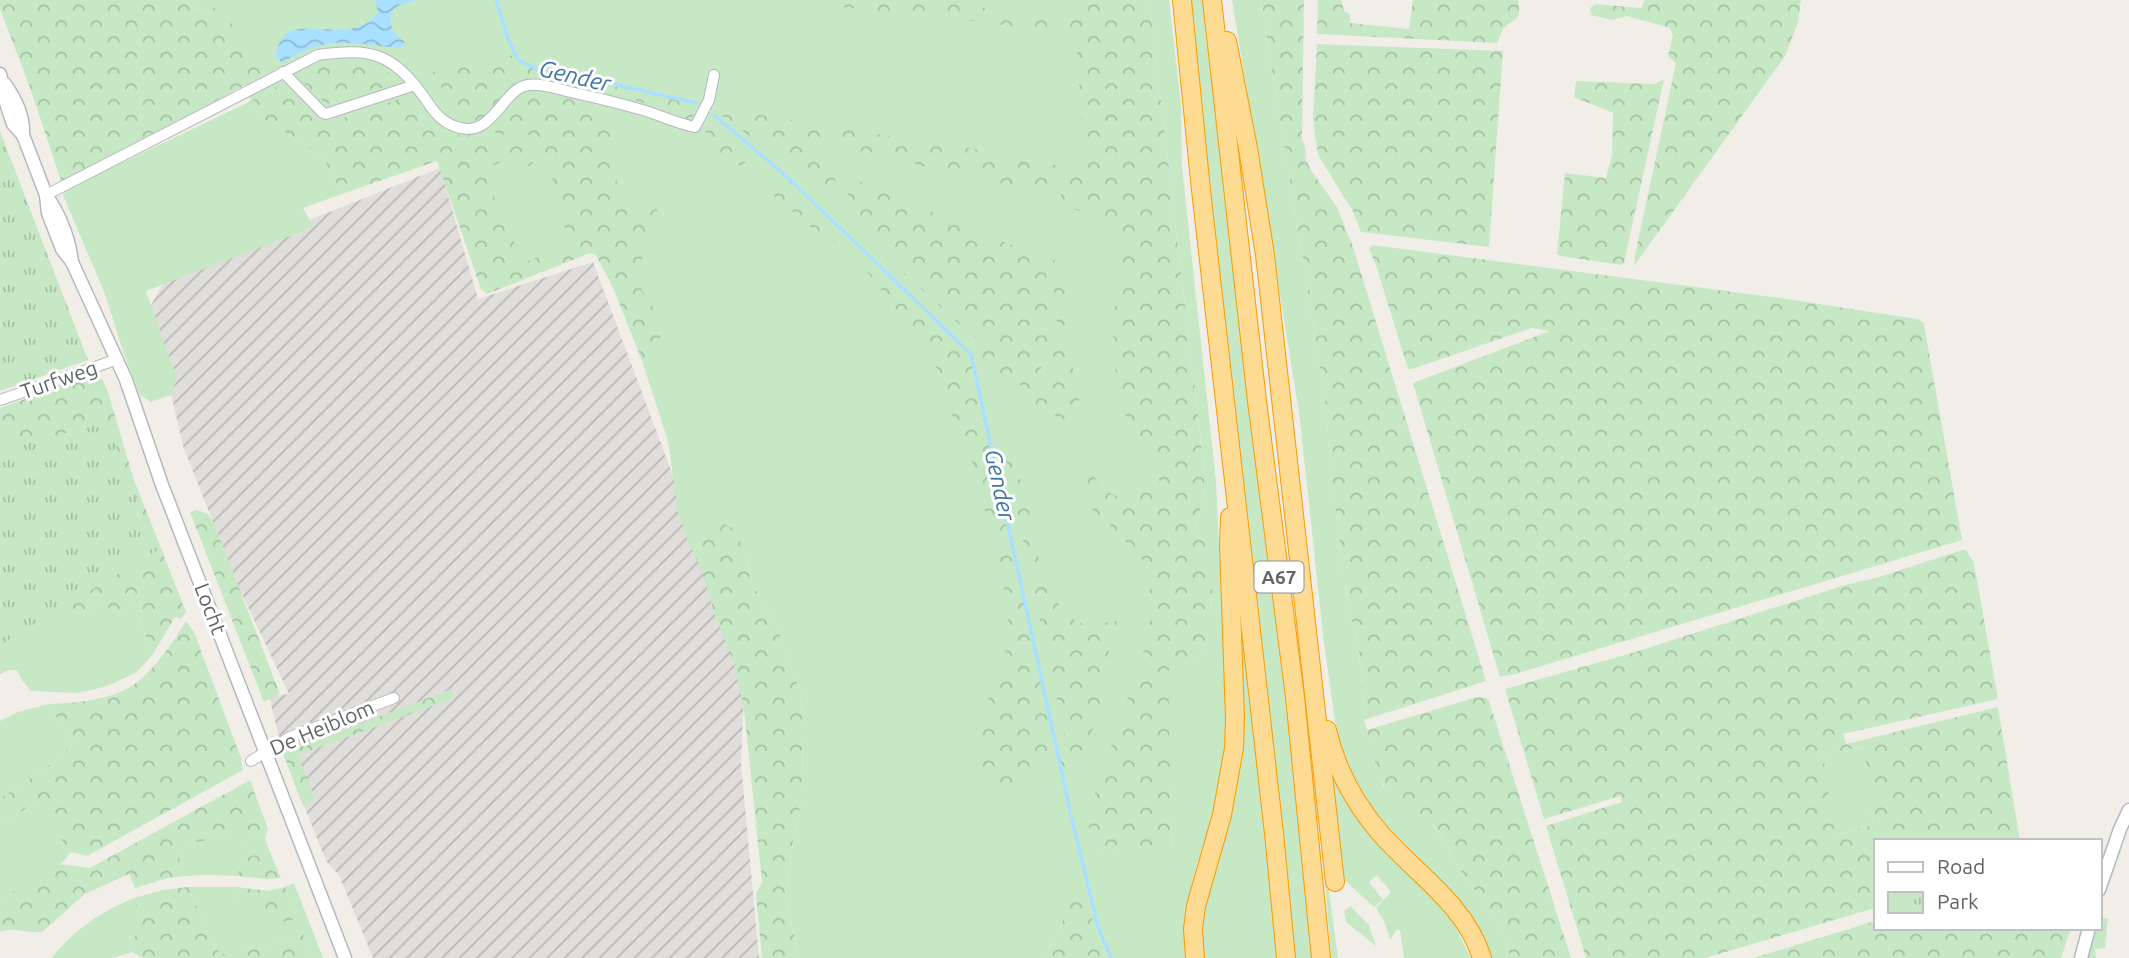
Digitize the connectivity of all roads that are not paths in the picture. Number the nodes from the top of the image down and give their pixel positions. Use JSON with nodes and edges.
{"nodes":[{"id":1,"x":1182,"y":0,"type":"edge"},
{"id":2,"x":1214,"y":0,"type":"edge"},
{"id":3,"x":283,"y":72,"type":"junction"},
{"id":4,"x":714,"y":75,"type":"dead end"},
{"id":5,"x":1,"y":77,"type":"edge"},
{"id":6,"x":415,"y":85,"type":"junction"},
{"id":7,"x":46,"y":195,"type":"junction"},
{"id":8,"x":118,"y":359,"type":"junction"},
{"id":9,"x":0,"y":400,"type":"edge"},
{"id":10,"x":1231,"y":454,"type":"junction"},
{"id":11,"x":1310,"y":657,"type":"junction"},
{"id":12,"x":394,"y":698,"type":"dead end"},
{"id":13,"x":265,"y":752,"type":"junction"},
{"id":14,"x":251,"y":761,"type":"dead end"},
{"id":15,"x":2129,"y":810,"type":"edge"},
{"id":16,"x":1335,"y":882,"type":"dead end"},
{"id":17,"x":2101,"y":884,"type":"edge"},
{"id":18,"x":2088,"y":930,"type":"edge"},
{"id":19,"x":345,"y":958,"type":"edge"},
{"id":20,"x":1195,"y":958,"type":"edge"},
{"id":21,"x":1286,"y":958,"type":"edge"},
{"id":22,"x":1321,"y":958,"type":"edge"},
{"id":23,"x":1482,"y":958,"type":"edge"},
{"id":24,"x":2081,"y":958,"type":"edge"}],
"edges":[{"from":1,"to":10,"type":"highway","number":"A67"},
{"from":2,"to":11,"type":"highway","number":"A67"},
{"from":2,"to":22,"type":"highway","number":"A67"},
{"from":3,"to":6,"type":"street"},
{"from":3,"to":6,"type":"street"},
{"from":3,"to":7,"type":"street"},
{"from":4,"to":6,"type":"street"},
{"from":5,"to":7,"type":"street","name":"Locht"},
{"from":7,"to":8,"type":"street","name":"Locht"},
{"from":8,"to":9,"type":"street","name":"Turfweg"},
{"from":8,"to":13,"type":"street","name":"Locht"},
{"from":10,"to":20,"type":"highway","number":"A67"},
{"from":10,"to":21,"type":"highway","number":"A67"},
{"from":11,"to":16,"type":"highway","number":"A67"},
{"from":11,"to":23,"type":"highway","number":"A67"},
{"from":12,"to":13,"type":"street","name":"De Heiblom"},
{"from":13,"to":14,"type":"street","name":"De Heiblom"},
{"from":13,"to":19,"type":"street","name":"Locht"},
{"from":15,"to":17,"type":"street"},
{"from":18,"to":24,"type":"street"}]}
